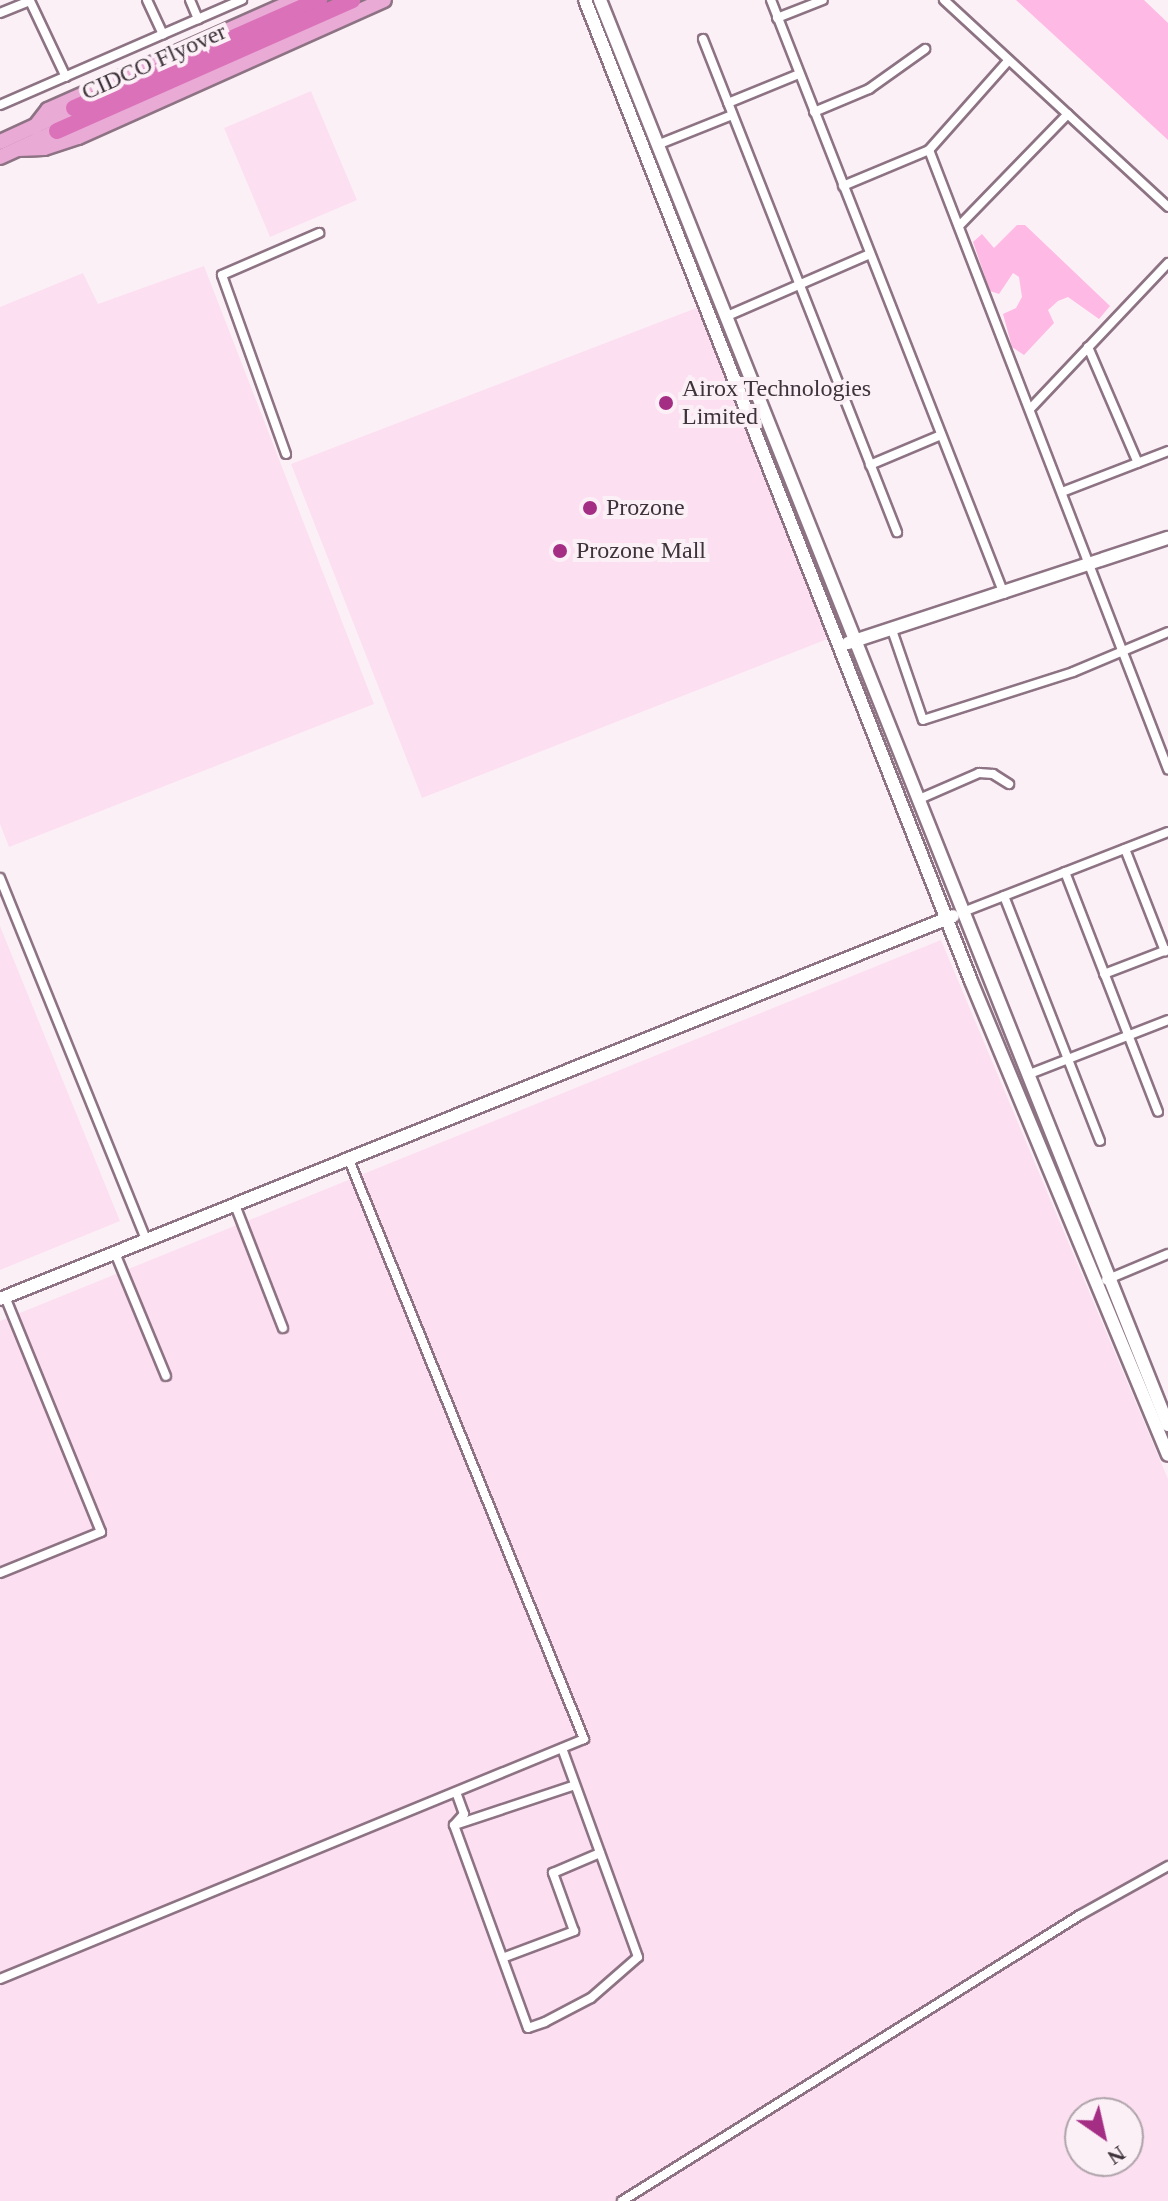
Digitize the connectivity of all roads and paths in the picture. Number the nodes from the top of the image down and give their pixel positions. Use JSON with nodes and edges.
{"nodes":[{"id":1,"x":147,"y":0,"type":"edge"},
{"id":2,"x":190,"y":0,"type":"edge"},
{"id":3,"x":242,"y":0,"type":"edge"},
{"id":4,"x":296,"y":0,"type":"edge"},
{"id":5,"x":319,"y":0,"type":"edge"},
{"id":6,"x":352,"y":0,"type":"edge"},
{"id":7,"x":384,"y":0,"type":"edge"},
{"id":8,"x":601,"y":0,"type":"edge"},
{"id":9,"x":771,"y":0,"type":"edge"},
{"id":10,"x":823,"y":0,"type":"edge"},
{"id":11,"x":944,"y":0,"type":"edge"},
{"id":12,"x":586,"y":3,"type":"edge"},
{"id":13,"x":0,"y":13,"type":"edge"},
{"id":14,"x":777,"y":18,"type":"junction"},
{"id":15,"x":198,"y":19,"type":"junction"},
{"id":16,"x":163,"y":35,"type":"junction"},
{"id":17,"x":703,"y":39,"type":"dead end"},
{"id":18,"x":925,"y":49,"type":"dead end"},
{"id":19,"x":1009,"y":60,"type":"junction"},
{"id":20,"x":799,"y":74,"type":"junction"},
{"id":21,"x":66,"y":77,"type":"junction"},
{"id":22,"x":728,"y":103,"type":"junction"},
{"id":23,"x":0,"y":105,"type":"edge"},
{"id":24,"x":74,"y":108,"type":"joint"},
{"id":25,"x":814,"y":112,"type":"junction"},
{"id":26,"x":1068,"y":114,"type":"junction"},
{"id":27,"x":732,"y":115,"type":"junction"},
{"id":28,"x":34,"y":128,"type":"junction"},
{"id":29,"x":57,"y":131,"type":"joint"},
{"id":30,"x":0,"y":142,"type":"edge"},
{"id":31,"x":657,"y":145,"type":"junction"},
{"id":32,"x":19,"y":149,"type":"junction"},
{"id":33,"x":929,"y":150,"type":"junction"},
{"id":34,"x":0,"y":157,"type":"edge"},
{"id":35,"x":843,"y":186,"type":"junction"},
{"id":36,"x":1168,"y":207,"type":"edge"},
{"id":37,"x":959,"y":226,"type":"junction"},
{"id":38,"x":319,"y":233,"type":"dead end"},
{"id":39,"x":870,"y":254,"type":"junction"},
{"id":40,"x":1168,"y":263,"type":"edge"},
{"id":41,"x":800,"y":288,"type":"junction"},
{"id":42,"x":724,"y":318,"type":"junction"},
{"id":43,"x":1088,"y":347,"type":"junction"},
{"id":44,"x":1030,"y":409,"type":"junction"},
{"id":45,"x":941,"y":435,"type":"junction"},
{"id":46,"x":1168,"y":451,"type":"edge"},
{"id":47,"x":286,"y":454,"type":"dead end"},
{"id":48,"x":1138,"y":463,"type":"junction"},
{"id":49,"x":870,"y":465,"type":"junction"},
{"id":50,"x":1062,"y":492,"type":"junction"},
{"id":51,"x":897,"y":532,"type":"dead end"},
{"id":52,"x":1168,"y":538,"type":"edge"},
{"id":53,"x":1089,"y":566,"type":"junction"},
{"id":54,"x":1004,"y":594,"type":"junction"},
{"id":55,"x":892,"y":630,"type":"junction"},
{"id":56,"x":1168,"y":632,"type":"edge"},
{"id":57,"x":859,"y":644,"type":"junction"},
{"id":58,"x":1122,"y":651,"type":"junction"},
{"id":59,"x":842,"y":652,"type":"junction"},
{"id":60,"x":1168,"y":769,"type":"edge"},
{"id":61,"x":1009,"y":784,"type":"dead end"},
{"id":62,"x":917,"y":800,"type":"junction"},
{"id":63,"x":1168,"y":832,"type":"edge"},
{"id":64,"x":1125,"y":849,"type":"junction"},
{"id":65,"x":1065,"y":872,"type":"junction"},
{"id":66,"x":0,"y":878,"type":"edge"},
{"id":67,"x":1004,"y":896,"type":"junction"},
{"id":68,"x":963,"y":912,"type":"junction"},
{"id":69,"x":947,"y":918,"type":"junction"},
{"id":70,"x":1166,"y":951,"type":"edge"},
{"id":71,"x":1104,"y":974,"type":"junction"},
{"id":72,"x":1168,"y":1020,"type":"edge"},
{"id":73,"x":1128,"y":1036,"type":"junction"},
{"id":74,"x":1068,"y":1059,"type":"junction"},
{"id":75,"x":1027,"y":1075,"type":"junction"},
{"id":76,"x":1158,"y":1112,"type":"dead end"},
{"id":77,"x":1100,"y":1141,"type":"dead end"},
{"id":78,"x":349,"y":1160,"type":"junction"},
{"id":79,"x":235,"y":1205,"type":"junction"},
{"id":80,"x":146,"y":1240,"type":"junction"},
{"id":81,"x":115,"y":1253,"type":"junction"},
{"id":82,"x":1168,"y":1254,"type":"edge"},
{"id":83,"x":1103,"y":1281,"type":"junction"},
{"id":84,"x":3,"y":1298,"type":"edge"},
{"id":85,"x":283,"y":1328,"type":"dead end"},
{"id":86,"x":166,"y":1376,"type":"dead end"},
{"id":87,"x":1142,"y":1376,"type":"junction"},
{"id":88,"x":1168,"y":1425,"type":"edge"},
{"id":89,"x":1168,"y":1455,"type":"edge"},
{"id":90,"x":0,"y":1573,"type":"edge"},
{"id":91,"x":562,"y":1748,"type":"junction"},
{"id":92,"x":575,"y":1785,"type":"junction"},
{"id":93,"x":456,"y":1792,"type":"junction"},
{"id":94,"x":454,"y":1825,"type":"junction"},
{"id":95,"x":600,"y":1853,"type":"junction"},
{"id":96,"x":1168,"y":1866,"type":"edge"},
{"id":97,"x":505,"y":1957,"type":"junction"},
{"id":98,"x":0,"y":1979,"type":"edge"},
{"id":99,"x":622,"y":2201,"type":"edge"}],
"edges":[{"from":1,"to":16,"type":"street"},
{"from":2,"to":15,"type":"street"},
{"from":3,"to":15,"type":"street"},
{"from":4,"to":28,"type":"main road"},
{"from":5,"to":24,"type":"highway","name":"CIDCO Flyover"},
{"from":6,"to":29,"type":"highway","name":"CIDCO Flyover"},
{"from":7,"to":32,"type":"main road"},
{"from":8,"to":12,"type":"street"},
{"from":8,"to":31,"type":"street"},
{"from":9,"to":14,"type":"street"},
{"from":10,"to":14,"type":"street"},
{"from":11,"to":19,"type":"street"},
{"from":12,"to":59,"type":"street"},
{"from":13,"to":21,"type":"street"},
{"from":14,"to":20,"type":"street"},
{"from":15,"to":16,"type":"street"},
{"from":16,"to":21,"type":"street"},
{"from":17,"to":22,"type":"street"},
{"from":18,"to":25,"type":"street"},
{"from":19,"to":26,"type":"street"},
{"from":19,"to":33,"type":"street"},
{"from":20,"to":22,"type":"street"},
{"from":20,"to":25,"type":"street"},
{"from":21,"to":23,"type":"street"},
{"from":22,"to":27,"type":"street"},
{"from":24,"to":28,"type":"main road","name":"CIDCO Flyover"},
{"from":25,"to":35,"type":"street"},
{"from":26,"to":36,"type":"street"},
{"from":26,"to":37,"type":"street"},
{"from":27,"to":31,"type":"street"},
{"from":27,"to":41,"type":"street"},
{"from":28,"to":30,"type":"main road"},
{"from":29,"to":32,"type":"main road","name":"CIDCO Flyover"},
{"from":31,"to":42,"type":"street"},
{"from":32,"to":34,"type":"main road"},
{"from":33,"to":35,"type":"street"},
{"from":33,"to":37,"type":"street"},
{"from":35,"to":39,"type":"street"},
{"from":37,"to":44,"type":"street"},
{"from":38,"to":47,"type":"street"},
{"from":39,"to":41,"type":"street"},
{"from":39,"to":45,"type":"street"},
{"from":40,"to":43,"type":"street"},
{"from":41,"to":42,"type":"street"},
{"from":41,"to":49,"type":"street"},
{"from":42,"to":57,"type":"street"},
{"from":43,"to":44,"type":"street"},
{"from":43,"to":48,"type":"street"},
{"from":44,"to":50,"type":"street"},
{"from":45,"to":49,"type":"street"},
{"from":45,"to":54,"type":"street"},
{"from":46,"to":48,"type":"street"},
{"from":48,"to":50,"type":"street"},
{"from":49,"to":51,"type":"street"},
{"from":50,"to":53,"type":"street"},
{"from":52,"to":53,"type":"street"},
{"from":53,"to":54,"type":"street"},
{"from":53,"to":58,"type":"street"},
{"from":54,"to":55,"type":"street"},
{"from":55,"to":57,"type":"street"},
{"from":55,"to":58,"type":"street"},
{"from":56,"to":58,"type":"street"},
{"from":57,"to":59,"type":"street"},
{"from":57,"to":62,"type":"street"},
{"from":58,"to":60,"type":"street"},
{"from":59,"to":69,"type":"street"},
{"from":61,"to":62,"type":"street"},
{"from":62,"to":68,"type":"street"},
{"from":63,"to":64,"type":"street"},
{"from":64,"to":65,"type":"street"},
{"from":64,"to":70,"type":"street"},
{"from":65,"to":67,"type":"street"},
{"from":65,"to":71,"type":"street"},
{"from":66,"to":80,"type":"street"},
{"from":67,"to":68,"type":"street"},
{"from":67,"to":74,"type":"street"},
{"from":68,"to":69,"type":"street"},
{"from":68,"to":75,"type":"street"},
{"from":69,"to":78,"type":"street"},
{"from":69,"to":83,"type":"street"},
{"from":70,"to":71,"type":"street"},
{"from":71,"to":73,"type":"street"},
{"from":72,"to":73,"type":"street"},
{"from":73,"to":74,"type":"street"},
{"from":73,"to":76,"type":"street"},
{"from":74,"to":75,"type":"street"},
{"from":74,"to":77,"type":"street"},
{"from":75,"to":83,"type":"street"},
{"from":78,"to":79,"type":"street"},
{"from":78,"to":91,"type":"street"},
{"from":79,"to":80,"type":"street"},
{"from":79,"to":85,"type":"street"},
{"from":80,"to":81,"type":"street"},
{"from":81,"to":84,"type":"street"},
{"from":81,"to":86,"type":"street"},
{"from":82,"to":83,"type":"street"},
{"from":83,"to":87,"type":"street"},
{"from":84,"to":90,"type":"street"},
{"from":87,"to":88,"type":"street"},
{"from":87,"to":89,"type":"street"},
{"from":91,"to":92,"type":"street"},
{"from":91,"to":93,"type":"street"},
{"from":92,"to":94,"type":"street"},
{"from":92,"to":95,"type":"street"},
{"from":93,"to":94,"type":"street"},
{"from":93,"to":98,"type":"street"},
{"from":94,"to":97,"type":"street"},
{"from":95,"to":97,"type":"street"},
{"from":95,"to":97,"type":"street"},
{"from":96,"to":99,"type":"street"}]}
